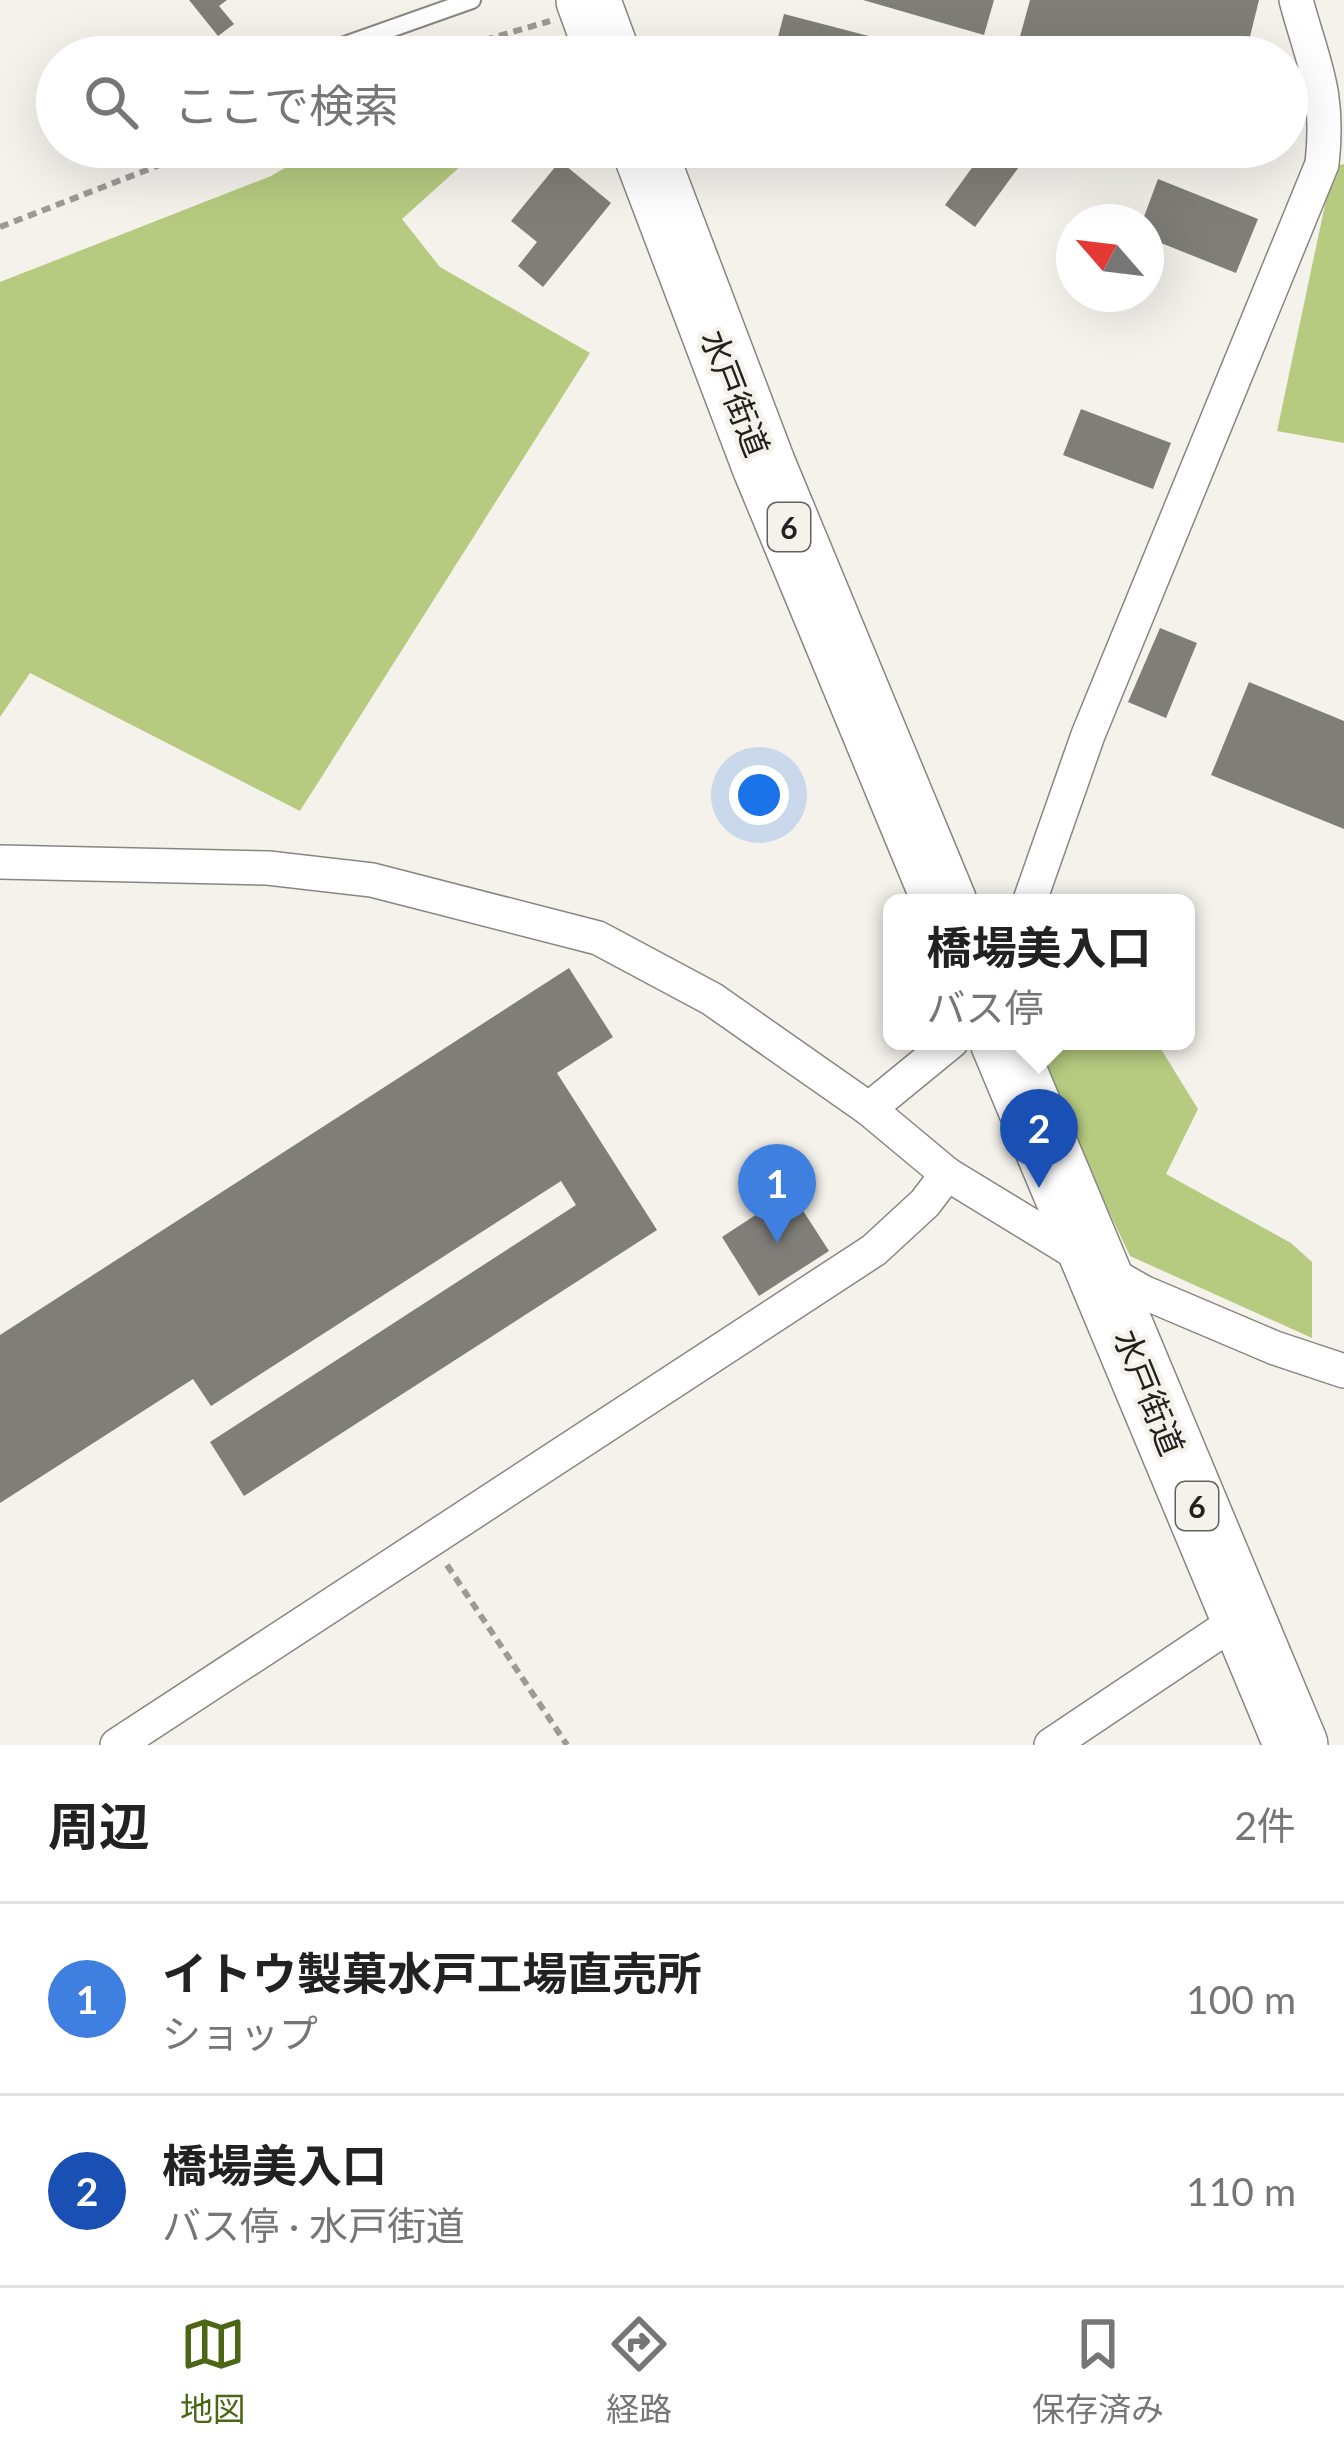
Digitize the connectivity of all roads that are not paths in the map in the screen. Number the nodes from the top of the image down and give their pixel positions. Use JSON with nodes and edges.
{"nodes":[{"id":1,"x":472,"y":0,"type":"edge"},
{"id":2,"x":1296,"y":0,"type":"edge"},
{"id":3,"x":370,"y":36,"type":"edge"},
{"id":4,"x":651,"y":168,"type":"edge"},
{"id":5,"x":0,"y":862,"type":"edge"},
{"id":6,"x":941,"y":894,"type":"edge"},
{"id":7,"x":1032,"y":894,"type":"edge"},
{"id":8,"x":941,"y":1050,"type":"edge"},
{"id":9,"x":1006,"y":1050,"type":"edge"},
{"id":10,"x":869,"y":1109,"type":"junction"},
{"id":11,"x":947,"y":1174,"type":"junction"},
{"id":12,"x":1099,"y":1267,"type":"junction"},
{"id":13,"x":1344,"y":1372,"type":"edge"},
{"id":14,"x":1242,"y":1617,"type":"junction"},
{"id":15,"x":117,"y":1745,"type":"edge"},
{"id":16,"x":1051,"y":1745,"type":"edge"},
{"id":17,"x":1296,"y":1745,"type":"edge"}],
"edges":[{"from":1,"to":3,"type":"lane"},
{"from":2,"to":7,"type":"street"},
{"from":4,"to":6,"type":"highway","name":"水戸街道","number":"6"},
{"from":5,"to":10,"type":"street"},
{"from":8,"to":10,"type":"street"},
{"from":9,"to":12,"type":"highway","name":"水戸街道","number":"6"},
{"from":10,"to":11,"type":"street"},
{"from":11,"to":12,"type":"street"},
{"from":11,"to":15,"type":"street"},
{"from":12,"to":13,"type":"street"},
{"from":12,"to":14,"type":"highway","name":"水戸街道","number":"6"},
{"from":14,"to":16,"type":"street"},
{"from":14,"to":17,"type":"highway","name":"水戸街道","number":"6"}]}
